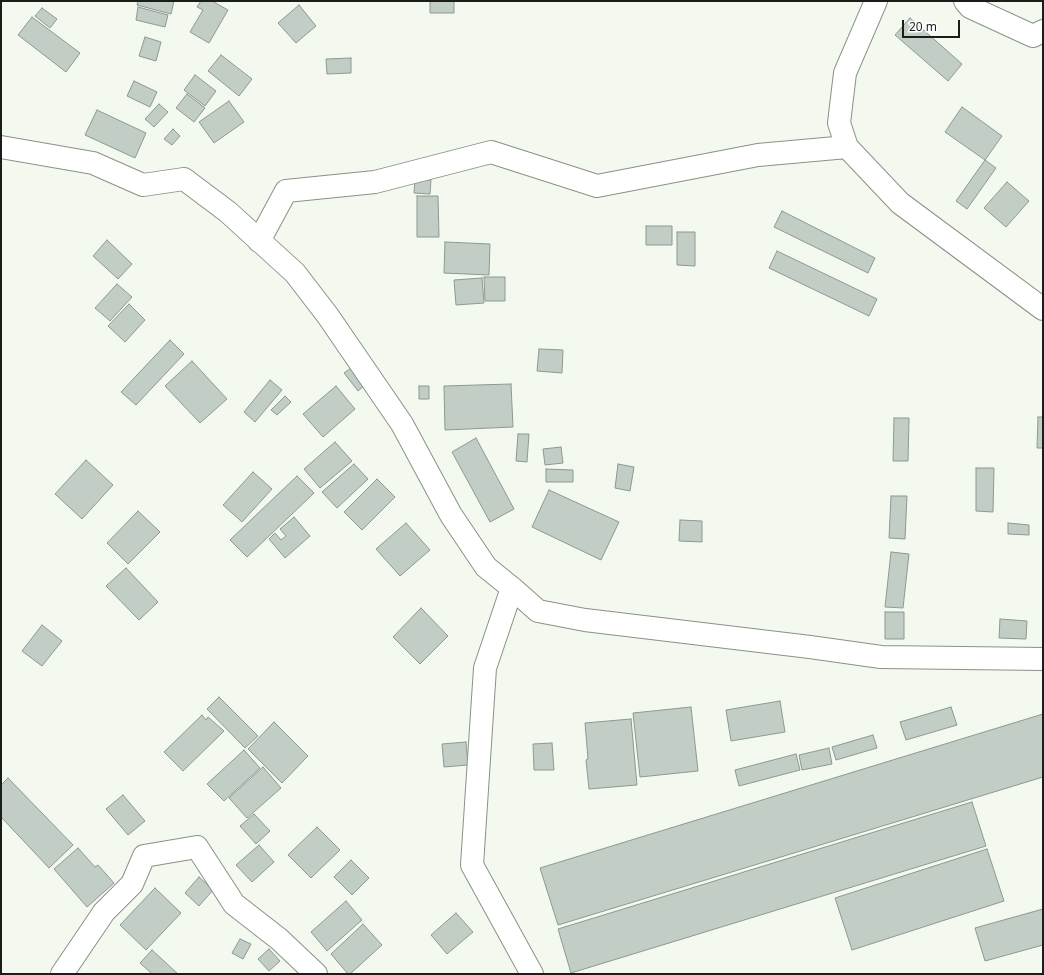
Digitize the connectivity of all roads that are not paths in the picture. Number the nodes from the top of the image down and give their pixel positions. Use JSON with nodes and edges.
{"nodes":[{"id":1,"x":876,"y":1,"type":"edge"},
{"id":2,"x":965,"y":1,"type":"edge"},
{"id":3,"x":1043,"y":31,"type":"edge"},
{"id":4,"x":1,"y":147,"type":"edge"},
{"id":5,"x":847,"y":147,"type":"junction"},
{"id":6,"x":259,"y":241,"type":"junction"},
{"id":7,"x":1043,"y":310,"type":"edge"},
{"id":8,"x":512,"y":588,"type":"junction"},
{"id":9,"x":1043,"y":659,"type":"edge"},
{"id":10,"x":62,"y":974,"type":"edge"},
{"id":11,"x":316,"y":974,"type":"edge"},
{"id":12,"x":532,"y":974,"type":"edge"}],
"edges":[{"from":1,"to":5,"type":"street"},
{"from":2,"to":3,"type":"street"},
{"from":4,"to":6,"type":"street"},
{"from":5,"to":6,"type":"street"},
{"from":5,"to":7,"type":"street"},
{"from":6,"to":8,"type":"street"},
{"from":8,"to":9,"type":"street"},
{"from":8,"to":12,"type":"street"},
{"from":10,"to":11,"type":"street"}]}
